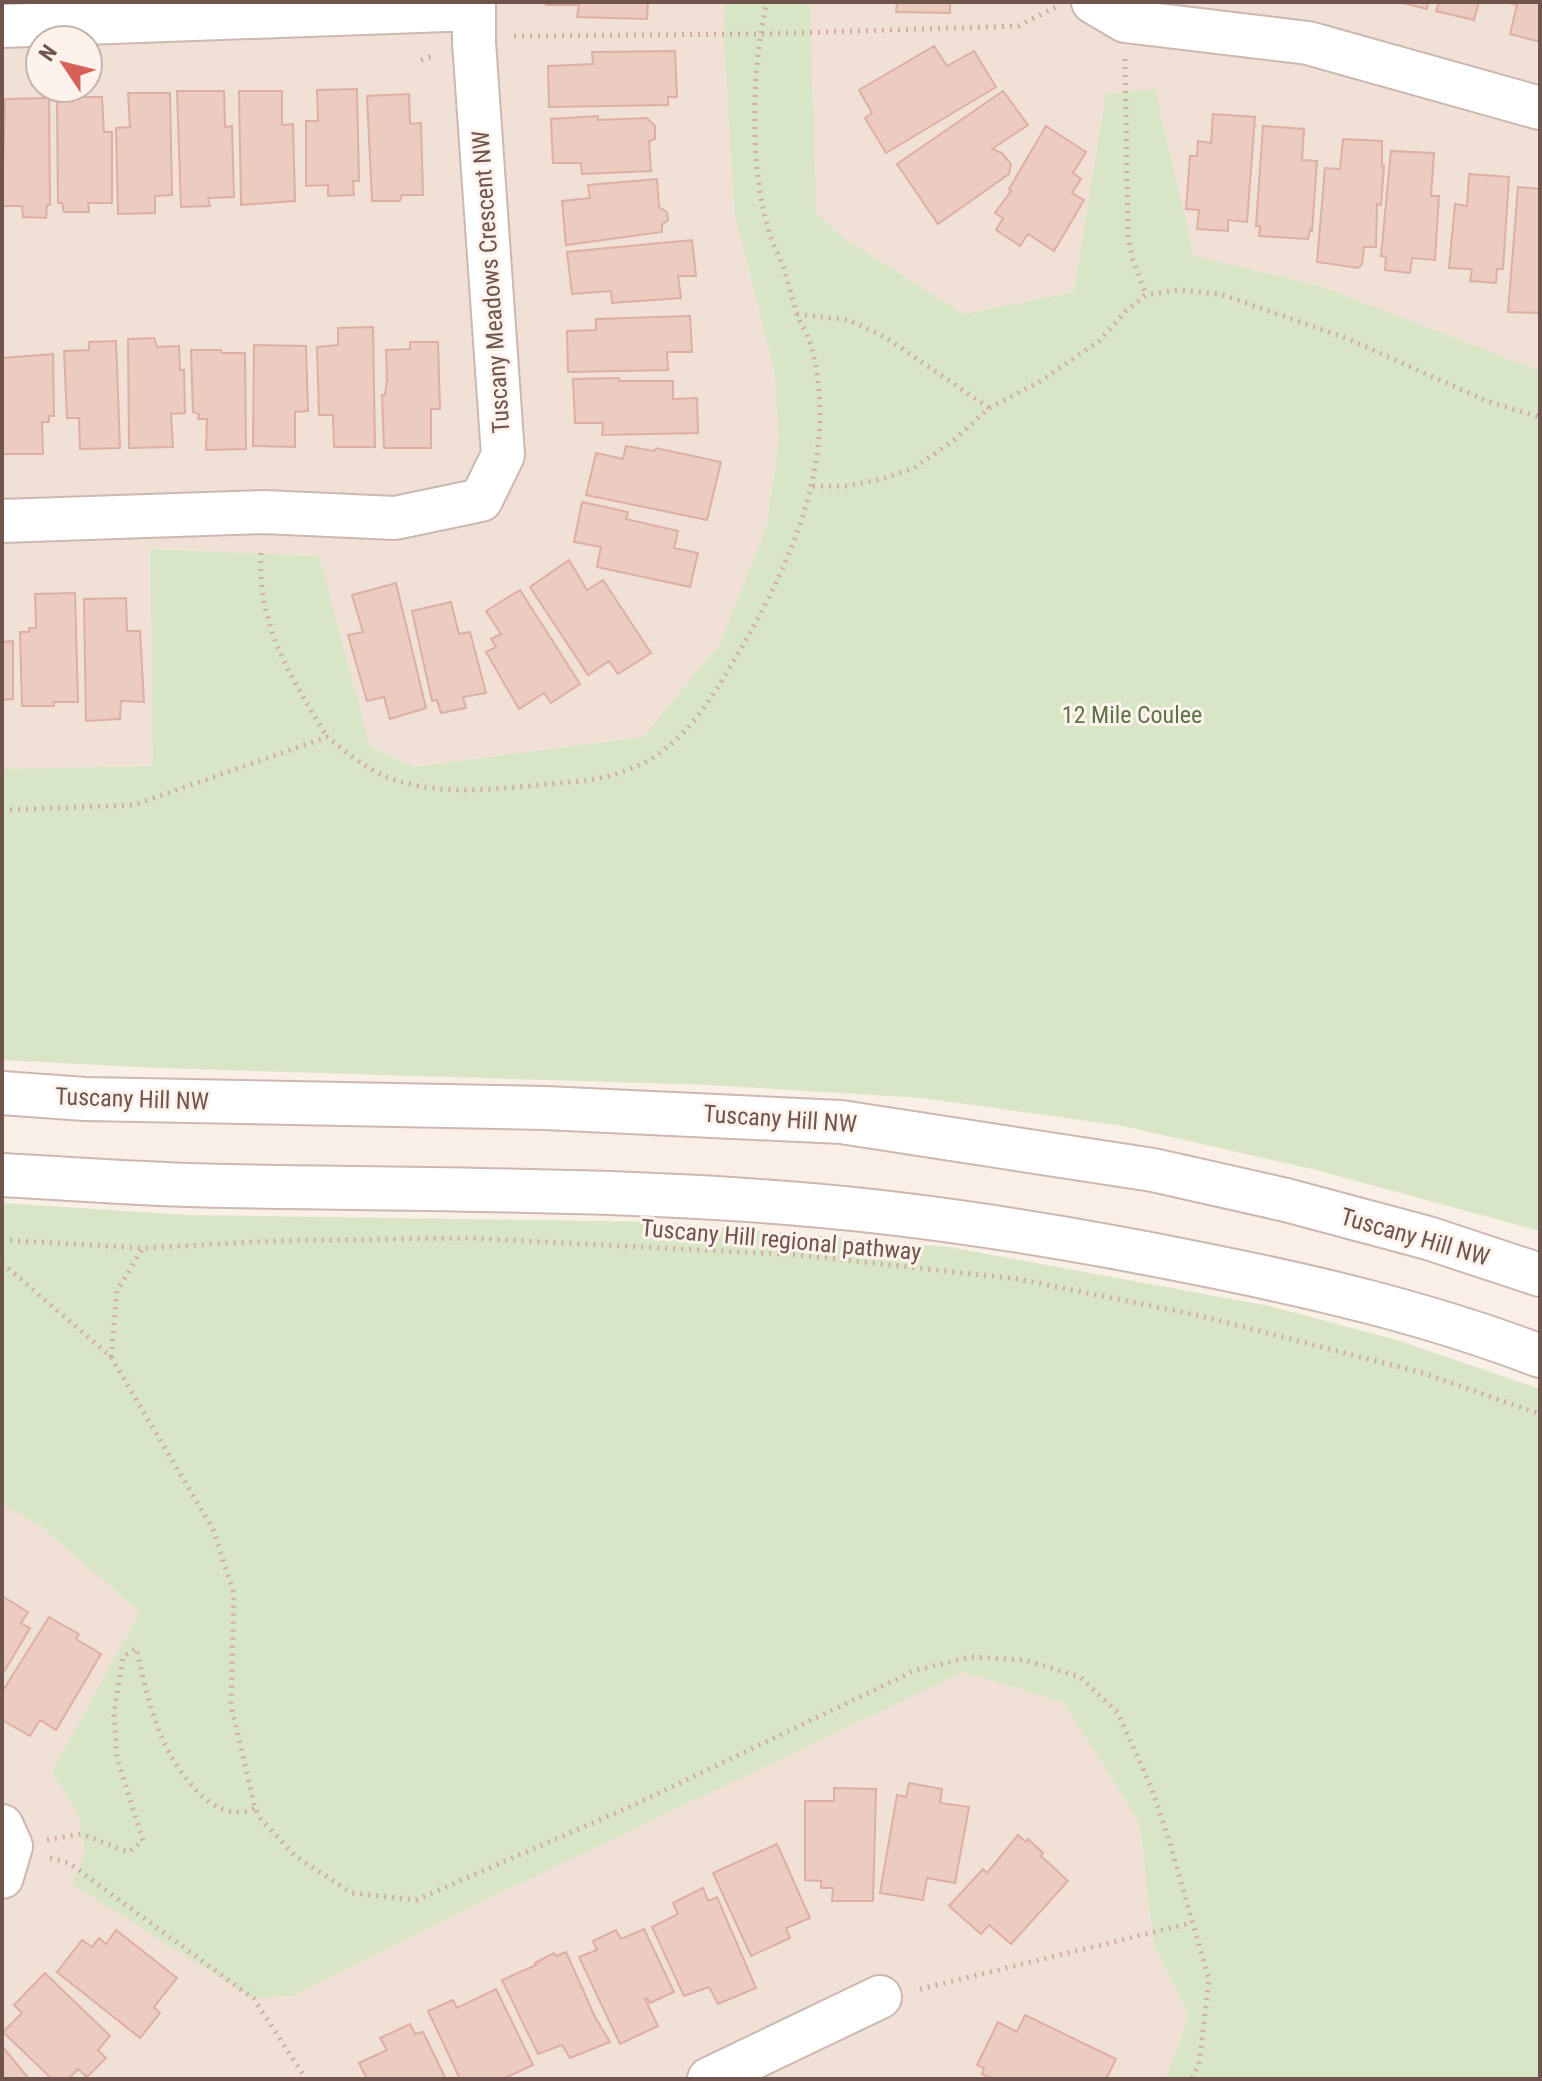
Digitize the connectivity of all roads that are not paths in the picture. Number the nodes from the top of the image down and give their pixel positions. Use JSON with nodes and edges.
{"nodes":[{"id":1,"x":1109,"y":11,"type":"edge"},
{"id":2,"x":474,"y":18,"type":"edge"},
{"id":3,"x":2,"y":26,"type":"edge"},
{"id":4,"x":1540,"y":108,"type":"edge"},
{"id":5,"x":2,"y":521,"type":"edge"},
{"id":6,"x":2,"y":1093,"type":"edge"},
{"id":7,"x":2,"y":1175,"type":"edge"},
{"id":8,"x":1540,"y":1275,"type":"edge"},
{"id":9,"x":1540,"y":1356,"type":"edge"},
{"id":10,"x":880,"y":1997,"type":"road end"},
{"id":11,"x":709,"y":2079,"type":"edge"}],
"edges":[{"from":1,"to":4,"type":"street"},
{"from":2,"to":3,"type":"street"},
{"from":2,"to":5,"type":"street","name":"Tuscany Meadows Crescent NW"},
{"from":6,"to":8,"type":"street","name":"Tuscany Hill NW"},
{"from":7,"to":9,"type":"street"},
{"from":10,"to":11,"type":"street"}]}
